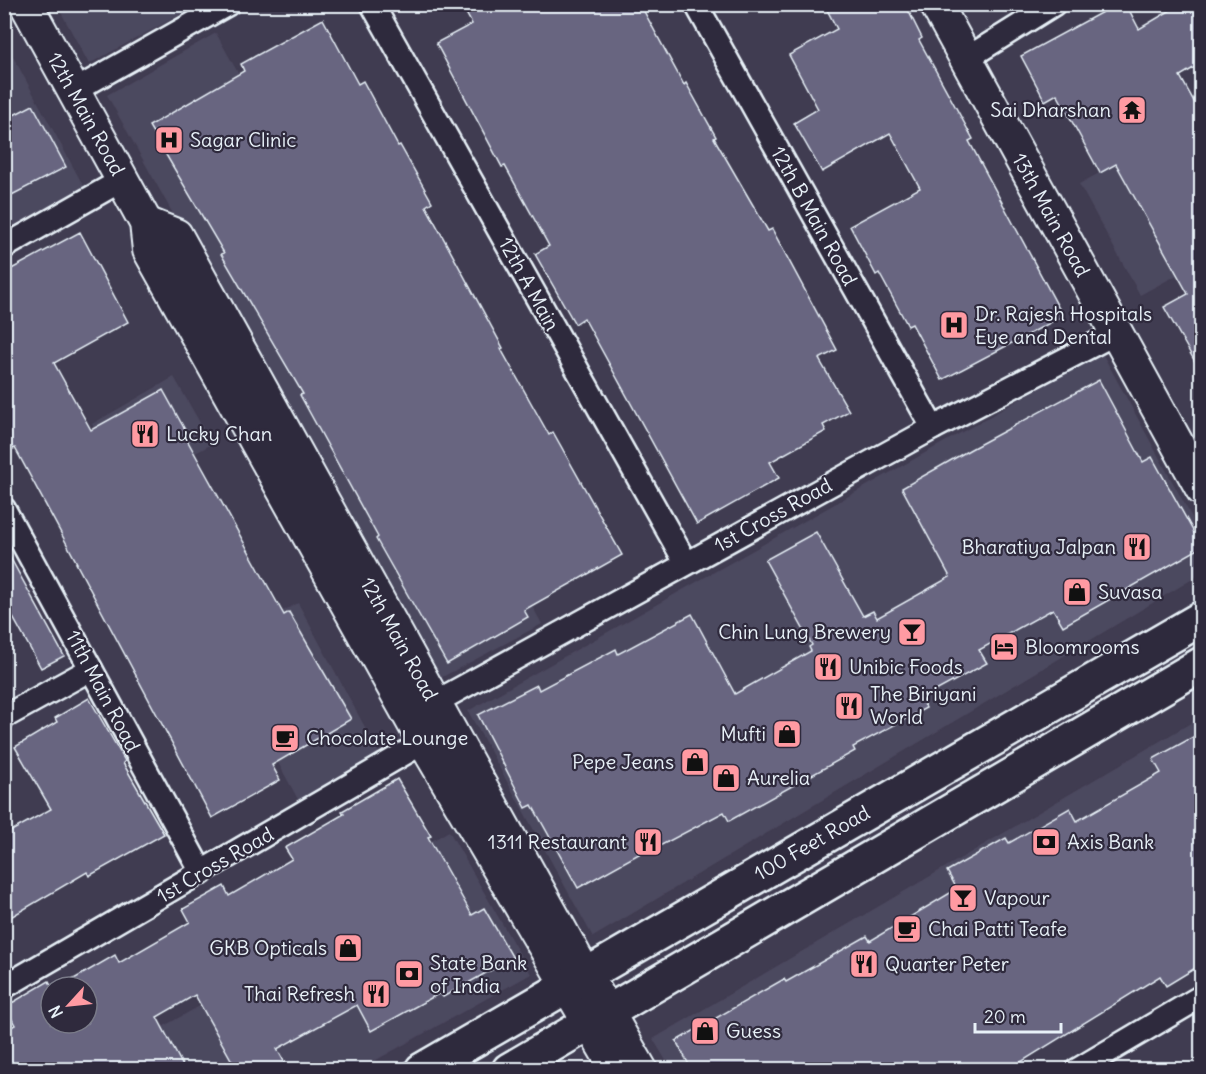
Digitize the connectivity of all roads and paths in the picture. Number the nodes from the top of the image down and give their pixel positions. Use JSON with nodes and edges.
{"nodes":[{"id":1,"x":26,"y":4,"type":"edge"},
{"id":2,"x":228,"y":4,"type":"edge"},
{"id":3,"x":372,"y":4,"type":"edge"},
{"id":4,"x":696,"y":4,"type":"edge"},
{"id":5,"x":936,"y":4,"type":"edge"},
{"id":6,"x":1054,"y":4,"type":"edge"},
{"id":7,"x":966,"y":59,"type":"junction"},
{"id":8,"x":74,"y":91,"type":"junction"},
{"id":9,"x":122,"y":180,"type":"junction"},
{"id":10,"x":146,"y":223,"type":"junction"},
{"id":11,"x":4,"y":247,"type":"edge"},
{"id":12,"x":1116,"y":333,"type":"junction"},
{"id":13,"x":933,"y":428,"type":"junction"},
{"id":14,"x":1202,"y":489,"type":"edge"},
{"id":15,"x":4,"y":509,"type":"edge"},
{"id":16,"x":686,"y":563,"type":"junction"},
{"id":17,"x":1202,"y":618,"type":"edge"},
{"id":18,"x":1202,"y":664,"type":"edge"},
{"id":19,"x":91,"y":669,"type":"junction"},
{"id":20,"x":434,"y":702,"type":"junction"},
{"id":21,"x":4,"y":717,"type":"edge"},
{"id":22,"x":424,"y":742,"type":"junction"},
{"id":23,"x":202,"y":873,"type":"junction"},
{"id":24,"x":576,"y":981,"type":"junction"},
{"id":25,"x":4,"y":987,"type":"edge"},
{"id":26,"x":1202,"y":996,"type":"edge"},
{"id":27,"x":599,"y":1018,"type":"junction"},
{"id":28,"x":422,"y":1070,"type":"edge"},
{"id":29,"x":510,"y":1070,"type":"edge"},
{"id":30,"x":617,"y":1070,"type":"edge"},
{"id":31,"x":641,"y":1070,"type":"edge"},
{"id":32,"x":1077,"y":1070,"type":"edge"}],
"edges":[{"from":1,"to":8,"type":"street","name":"12th Main Road"},
{"from":2,"to":8,"type":"street"},
{"from":3,"to":16,"type":"street","name":"12th A Main"},
{"from":4,"to":13,"type":"street","name":"12th B Main Road"},
{"from":5,"to":7,"type":"street","name":"13th Main Road"},
{"from":6,"to":7,"type":"street"},
{"from":7,"to":12,"type":"street","name":"13th Main Road"},
{"from":8,"to":9,"type":"street","name":"12th Main Road"},
{"from":9,"to":10,"type":"street","name":"12th Main Road"},
{"from":9,"to":11,"type":"street"},
{"from":10,"to":20,"type":"street","name":"12th Main Road"},
{"from":10,"to":22,"type":"street","name":"12th Main Road"},
{"from":12,"to":13,"type":"street","name":"1st Cross Road"},
{"from":12,"to":14,"type":"street","name":"13th Main Road"},
{"from":13,"to":16,"type":"street","name":"1st Cross Road"},
{"from":15,"to":19,"type":"street","name":"11th Main Road"},
{"from":16,"to":20,"type":"street","name":"1st Cross Road"},
{"from":17,"to":24,"type":"main road","name":"100 Feet Road"},
{"from":18,"to":27,"type":"main road"},
{"from":19,"to":21,"type":"street"},
{"from":19,"to":23,"type":"street","name":"11th Main Road"},
{"from":20,"to":24,"type":"street","name":"12th Main Road"},
{"from":22,"to":23,"type":"street","name":"1st Cross Road"},
{"from":22,"to":24,"type":"street","name":"12th Main Road"},
{"from":23,"to":25,"type":"street","name":"1st Cross Road"},
{"from":24,"to":27,"type":"street","name":"12th Main Road"},
{"from":24,"to":28,"type":"main road","name":"100 Feet Road"},
{"from":26,"to":32,"type":"street"},
{"from":27,"to":29,"type":"main road"},
{"from":27,"to":30,"type":"street","name":"12th Main Road"},
{"from":27,"to":31,"type":"street","name":"12th Main Road"}]}
